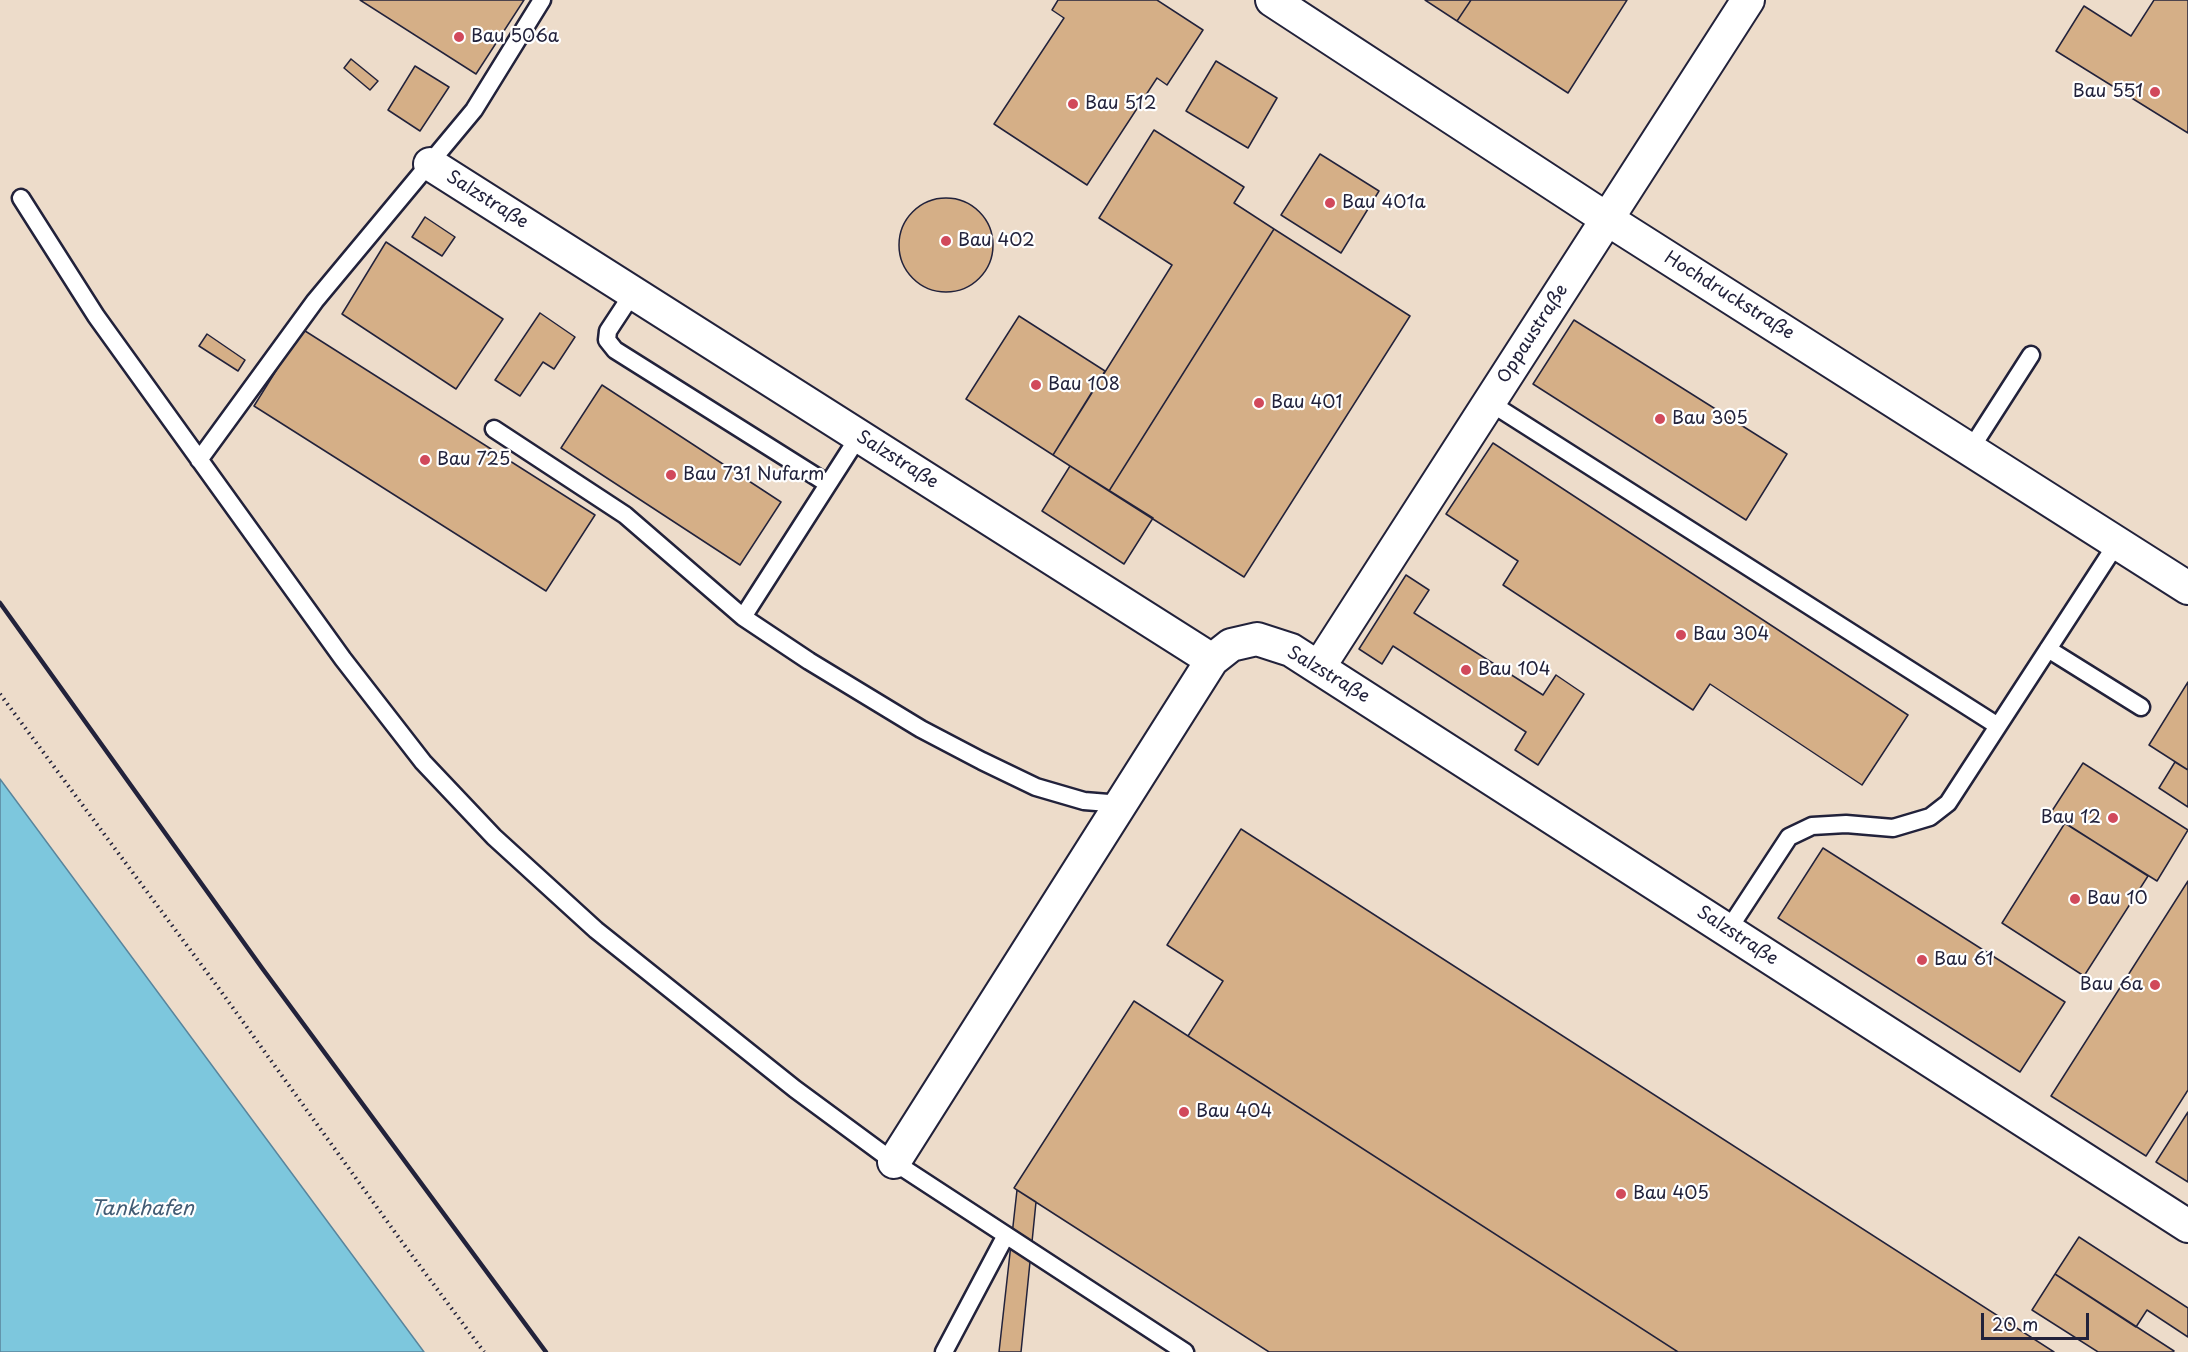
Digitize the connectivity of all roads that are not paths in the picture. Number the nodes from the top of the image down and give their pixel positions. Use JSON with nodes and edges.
{"nodes":[{"id":1,"x":542,"y":0,"type":"edge"},
{"id":2,"x":1272,"y":0,"type":"edge"},
{"id":3,"x":1738,"y":4,"type":"edge"},
{"id":4,"x":430,"y":164,"type":"junction"},
{"id":5,"x":21,"y":198,"type":"dead end"},
{"id":6,"x":1607,"y":219,"type":"junction"},
{"id":7,"x":633,"y":293,"type":"junction"},
{"id":8,"x":2031,"y":356,"type":"dead end"},
{"id":9,"x":1490,"y":402,"type":"junction"},
{"id":10,"x":494,"y":429,"type":"dead end"},
{"id":11,"x":860,"y":436,"type":"junction"},
{"id":12,"x":1970,"y":450,"type":"junction"},
{"id":13,"x":199,"y":460,"type":"junction"},
{"id":14,"x":828,"y":484,"type":"junction"},
{"id":15,"x":2117,"y":543,"type":"junction"},
{"id":16,"x":2188,"y":588,"type":"edge"},
{"id":17,"x":743,"y":617,"type":"junction"},
{"id":18,"x":2048,"y":649,"type":"junction"},
{"id":19,"x":1212,"y":660,"type":"junction"},
{"id":20,"x":1319,"y":668,"type":"junction"},
{"id":21,"x":2141,"y":707,"type":"dead end"},
{"id":22,"x":1998,"y":726,"type":"junction"},
{"id":23,"x":1121,"y":804,"type":"junction"},
{"id":24,"x":1728,"y":930,"type":"junction"},
{"id":25,"x":894,"y":1162,"type":"junction"},
{"id":26,"x":2188,"y":1226,"type":"edge"},
{"id":27,"x":1006,"y":1235,"type":"junction"},
{"id":28,"x":944,"y":1352,"type":"edge"},
{"id":29,"x":1185,"y":1352,"type":"edge"}],
"edges":[{"from":1,"to":4,"type":"lane"},
{"from":2,"to":6,"type":"street","name":"Hochdruckstraße"},
{"from":3,"to":6,"type":"street","name":"Oppaustraße"},
{"from":4,"to":7,"type":"street","name":"Salzstraße"},
{"from":4,"to":13,"type":"lane"},
{"from":5,"to":13,"type":"lane"},
{"from":6,"to":9,"type":"street","name":"Oppaustraße"},
{"from":6,"to":12,"type":"street","name":"Hochdruckstraße"},
{"from":7,"to":11,"type":"street","name":"Salzstraße"},
{"from":7,"to":14,"type":"lane"},
{"from":8,"to":12,"type":"lane"},
{"from":9,"to":20,"type":"street","name":"Oppaustraße"},
{"from":9,"to":22,"type":"lane"},
{"from":10,"to":17,"type":"lane"},
{"from":11,"to":14,"type":"lane"},
{"from":11,"to":19,"type":"street","name":"Salzstraße"},
{"from":12,"to":15,"type":"street","name":"Hochdruckstraße"},
{"from":13,"to":25,"type":"lane"},
{"from":14,"to":17,"type":"lane"},
{"from":15,"to":16,"type":"street","name":"Hochdruckstraße"},
{"from":15,"to":18,"type":"lane"},
{"from":17,"to":23,"type":"lane"},
{"from":18,"to":21,"type":"lane"},
{"from":18,"to":22,"type":"lane"},
{"from":19,"to":20,"type":"street","name":"Salzstraße"},
{"from":19,"to":23,"type":"street"},
{"from":20,"to":24,"type":"street","name":"Salzstraße"},
{"from":22,"to":24,"type":"lane"},
{"from":23,"to":25,"type":"street"},
{"from":24,"to":26,"type":"street","name":"Salzstraße"},
{"from":25,"to":27,"type":"lane"},
{"from":27,"to":28,"type":"lane"},
{"from":27,"to":29,"type":"lane"}]}
